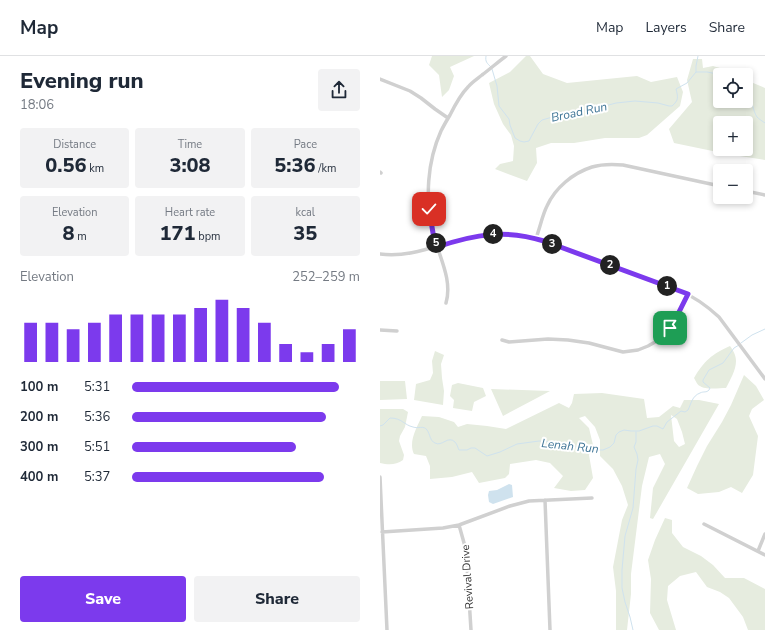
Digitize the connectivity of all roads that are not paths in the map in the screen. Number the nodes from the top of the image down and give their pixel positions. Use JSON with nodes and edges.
{"nodes":[{"id":1,"x":506,"y":56,"type":"edge"},
{"id":2,"x":380,"y":79,"type":"edge"},
{"id":3,"x":448,"y":118,"type":"junction"},
{"id":4,"x":713,"y":184,"type":"edge"},
{"id":5,"x":753,"y":192,"type":"edge"},
{"id":6,"x":765,"y":195,"type":"edge"},
{"id":7,"x":536,"y":238,"type":"junction"},
{"id":8,"x":437,"y":247,"type":"junction"},
{"id":9,"x":380,"y":254,"type":"edge"},
{"id":10,"x":688,"y":294,"type":"junction"},
{"id":11,"x":446,"y":303,"type":"dead end"},
{"id":12,"x":380,"y":330,"type":"edge"},
{"id":13,"x":397,"y":331,"type":"dead end"},
{"id":14,"x":502,"y":340,"type":"dead end"},
{"id":15,"x":765,"y":379,"type":"edge"},
{"id":16,"x":380,"y":476,"type":"edge"},
{"id":17,"x":592,"y":498,"type":"dead end"},
{"id":18,"x":545,"y":500,"type":"junction"},
{"id":19,"x":704,"y":524,"type":"dead end"},
{"id":20,"x":459,"y":525,"type":"junction"},
{"id":21,"x":382,"y":532,"type":"junction"},
{"id":22,"x":765,"y":534,"type":"edge"},
{"id":23,"x":758,"y":551,"type":"junction"},
{"id":24,"x":765,"y":555,"type":"edge"},
{"id":25,"x":387,"y":630,"type":"edge"},
{"id":26,"x":470,"y":630,"type":"edge"},
{"id":27,"x":550,"y":630,"type":"edge"}],
"edges":[{"from":1,"to":3,"type":"street"},
{"from":2,"to":3,"type":"street"},
{"from":3,"to":8,"type":"street"},
{"from":4,"to":7,"type":"street"},
{"from":5,"to":6,"type":"street"},
{"from":7,"to":8,"type":"street"},
{"from":7,"to":10,"type":"street"},
{"from":8,"to":9,"type":"street"},
{"from":8,"to":11,"type":"street"},
{"from":10,"to":14,"type":"street"},
{"from":10,"to":15,"type":"street"},
{"from":12,"to":13,"type":"street"},
{"from":16,"to":21,"type":"street"},
{"from":17,"to":18,"type":"street"},
{"from":18,"to":20,"type":"street"},
{"from":18,"to":27,"type":"street"},
{"from":19,"to":23,"type":"street"},
{"from":20,"to":21,"type":"street"},
{"from":20,"to":26,"type":"street","name":"Revival Drive"},
{"from":21,"to":25,"type":"street"},
{"from":22,"to":23,"type":"street"},
{"from":23,"to":24,"type":"street"}]}
